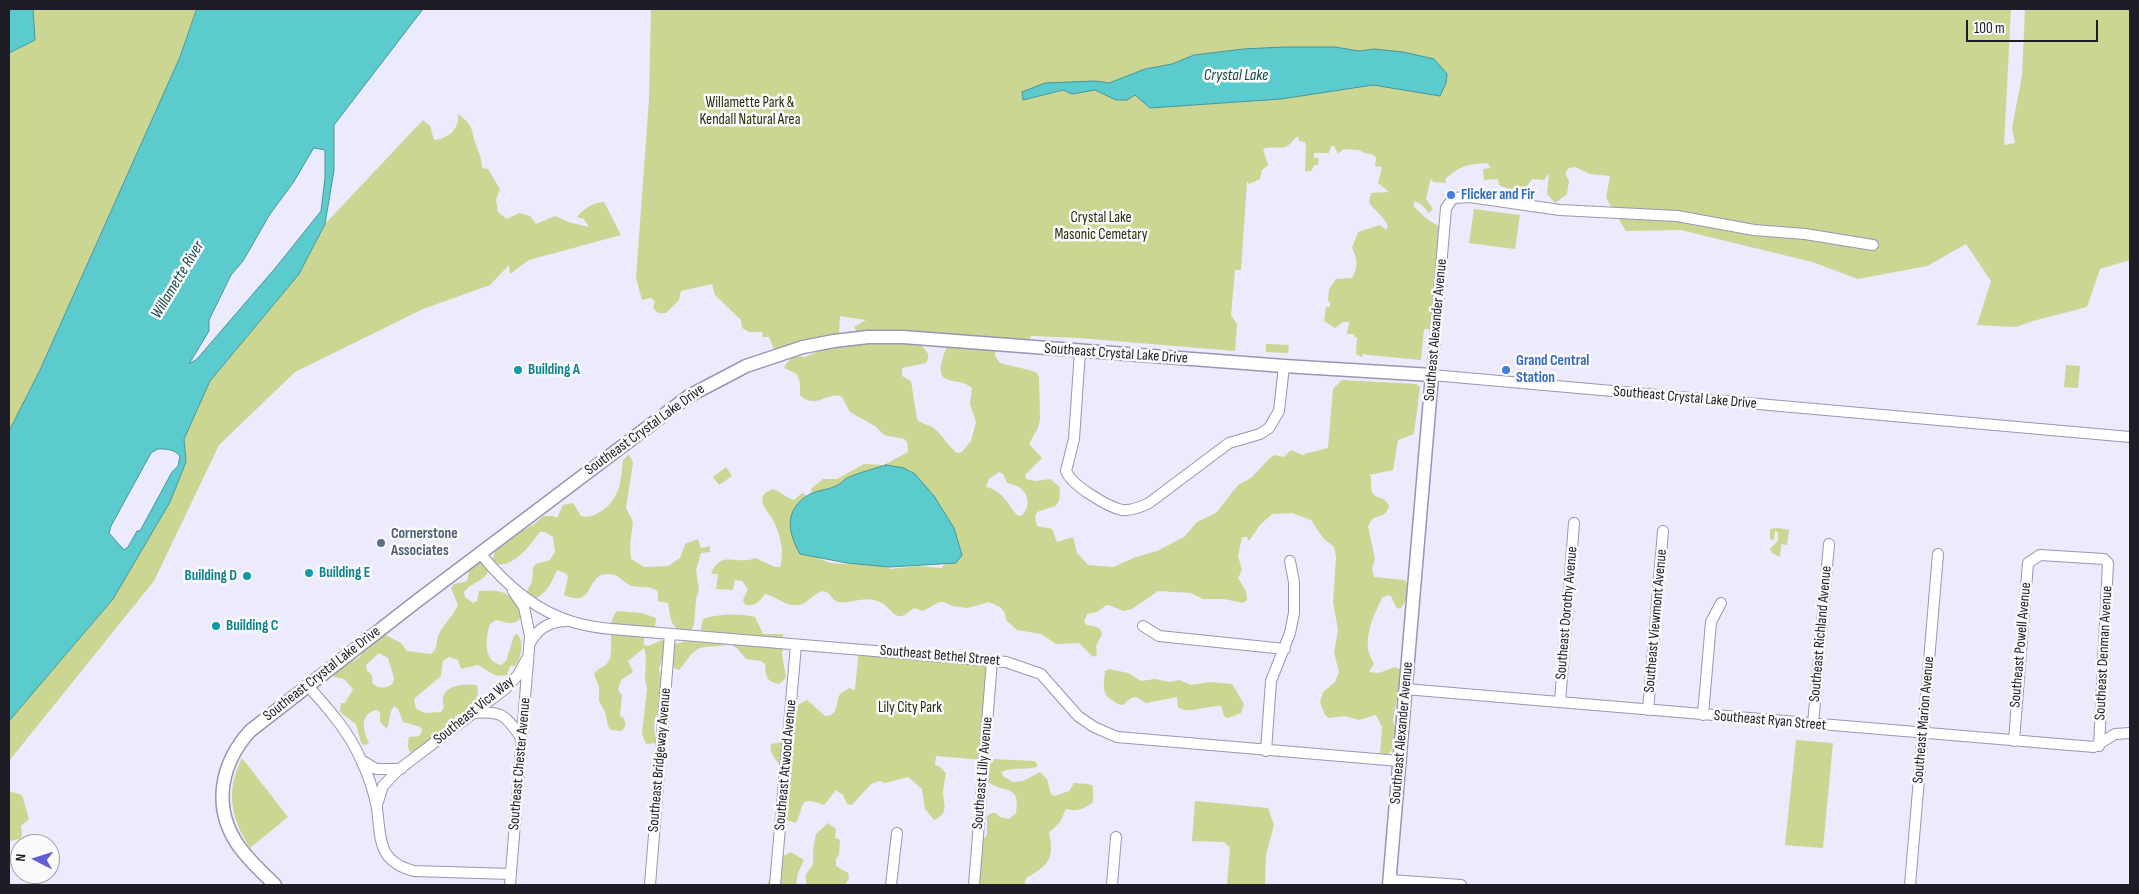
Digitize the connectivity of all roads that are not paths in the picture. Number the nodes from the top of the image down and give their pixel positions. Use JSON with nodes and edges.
{"nodes":[{"id":1,"x":1873,"y":245,"type":"dead end"},
{"id":2,"x":1080,"y":351,"type":"junction"},
{"id":3,"x":1284,"y":366,"type":"junction"},
{"id":4,"x":1432,"y":375,"type":"junction"},
{"id":5,"x":2130,"y":437,"type":"edge"},
{"id":6,"x":1574,"y":523,"type":"dead end"},
{"id":7,"x":1663,"y":531,"type":"dead end"},
{"id":8,"x":1829,"y":544,"type":"dead end"},
{"id":9,"x":480,"y":553,"type":"junction"},
{"id":10,"x":1938,"y":554,"type":"dead end"},
{"id":11,"x":2040,"y":555,"type":"joint"},
{"id":12,"x":1290,"y":562,"type":"dead end"},
{"id":13,"x":506,"y":583,"type":"junction"},
{"id":14,"x":1721,"y":603,"type":"dead end"},
{"id":15,"x":567,"y":620,"type":"junction"},
{"id":16,"x":1143,"y":626,"type":"dead end"},
{"id":17,"x":670,"y":634,"type":"junction"},
{"id":18,"x":530,"y":642,"type":"junction"},
{"id":19,"x":796,"y":645,"type":"junction"},
{"id":20,"x":1285,"y":649,"type":"junction"},
{"id":21,"x":992,"y":661,"type":"junction"},
{"id":22,"x":307,"y":685,"type":"junction"},
{"id":23,"x":1405,"y":690,"type":"junction"},
{"id":24,"x":1560,"y":702,"type":"junction"},
{"id":25,"x":1648,"y":710,"type":"junction"},
{"id":26,"x":472,"y":713,"type":"junction"},
{"id":27,"x":1703,"y":715,"type":"junction"},
{"id":28,"x":1813,"y":724,"type":"junction"},
{"id":29,"x":2130,"y":733,"type":"edge"},
{"id":30,"x":1922,"y":734,"type":"junction"},
{"id":31,"x":522,"y":739,"type":"junction"},
{"id":32,"x":2014,"y":742,"type":"junction"},
{"id":33,"x":2099,"y":746,"type":"junction"},
{"id":34,"x":1266,"y":750,"type":"junction"},
{"id":35,"x":361,"y":760,"type":"junction"},
{"id":36,"x":1399,"y":760,"type":"junction"},
{"id":37,"x":402,"y":768,"type":"junction"},
{"id":38,"x":376,"y":806,"type":"junction"},
{"id":39,"x":897,"y":833,"type":"dead end"},
{"id":40,"x":1116,"y":837,"type":"dead end"},
{"id":41,"x":511,"y":874,"type":"junction"},
{"id":42,"x":1390,"y":882,"type":"edge"},
{"id":43,"x":275,"y":885,"type":"edge"},
{"id":44,"x":510,"y":885,"type":"edge"},
{"id":45,"x":650,"y":885,"type":"edge"},
{"id":46,"x":775,"y":885,"type":"edge"},
{"id":47,"x":891,"y":885,"type":"edge"},
{"id":48,"x":974,"y":885,"type":"edge"},
{"id":49,"x":1112,"y":885,"type":"edge"},
{"id":50,"x":1461,"y":885,"type":"edge"},
{"id":51,"x":1910,"y":885,"type":"edge"}],
"edges":[{"from":1,"to":4,"type":"street","name":"Southeast Alexander Avenue"},
{"from":2,"to":3,"type":"street","name":"Southeast Crystal Lake Drive"},
{"from":2,"to":3,"type":"street"},
{"from":2,"to":9,"type":"street","name":"Southeast Crystal Lake Drive"},
{"from":3,"to":4,"type":"street","name":"Southeast Crystal Lake Drive"},
{"from":4,"to":5,"type":"street","name":"Southeast Crystal Lake Drive"},
{"from":4,"to":23,"type":"street","name":"Southeast Alexander Avenue"},
{"from":6,"to":24,"type":"street","name":"Southeast Dorothy Avenue"},
{"from":7,"to":25,"type":"street","name":"Southeast Viewmont Avenue"},
{"from":8,"to":28,"type":"street","name":"Southeast Richland Avenue"},
{"from":9,"to":13,"type":"street","name":"Southeast Bethel Street"},
{"from":9,"to":22,"type":"street","name":"Southeast Crystal Lake Drive"},
{"from":10,"to":30,"type":"street","name":"Southeast Marion Avenue"},
{"from":11,"to":32,"type":"street","name":"Southeast Powell Avenue"},
{"from":11,"to":33,"type":"street","name":"Southeast Denman Avenue"},
{"from":12,"to":20,"type":"street"},
{"from":13,"to":15,"type":"street","name":"Southeast Bethel Street"},
{"from":13,"to":18,"type":"street","name":"Southeast Chester Avenue"},
{"from":14,"to":27,"type":"street"},
{"from":15,"to":17,"type":"street","name":"Southeast Bethel Street"},
{"from":15,"to":18,"type":"street"},
{"from":16,"to":20,"type":"street"},
{"from":17,"to":19,"type":"street","name":"Southeast Bethel Street"},
{"from":17,"to":45,"type":"street","name":"Southeast Bridgeway Avenue"},
{"from":18,"to":26,"type":"street","name":"Southeast Vica Way"},
{"from":18,"to":31,"type":"street","name":"Southeast Chester Avenue"},
{"from":19,"to":21,"type":"street","name":"Southeast Bethel Street"},
{"from":19,"to":46,"type":"street","name":"Southeast Atwood Avenue"},
{"from":20,"to":34,"type":"street"},
{"from":21,"to":34,"type":"street","name":"Southeast Bethel Street"},
{"from":21,"to":48,"type":"street","name":"Southeast Lilly Avenue"},
{"from":22,"to":35,"type":"street"},
{"from":22,"to":43,"type":"street","name":"Southeast Crystal Lake Drive"},
{"from":23,"to":24,"type":"street","name":"Southeast Ryan Street"},
{"from":23,"to":36,"type":"street","name":"Southeast Alexander Avenue"},
{"from":24,"to":25,"type":"street","name":"Southeast Ryan Street"},
{"from":25,"to":27,"type":"street","name":"Southeast Ryan Street"},
{"from":26,"to":31,"type":"street"},
{"from":26,"to":37,"type":"street","name":"Southeast Vica Way"},
{"from":27,"to":28,"type":"street","name":"Southeast Ryan Street"},
{"from":28,"to":30,"type":"street","name":"Southeast Ryan Street"},
{"from":29,"to":33,"type":"street","name":"Southeast Ryan Street"},
{"from":30,"to":32,"type":"street","name":"Southeast Ryan Street"},
{"from":30,"to":51,"type":"street","name":"Southeast Marion Avenue"},
{"from":31,"to":41,"type":"street","name":"Southeast Chester Avenue"},
{"from":32,"to":33,"type":"street","name":"Southeast Ryan Street"},
{"from":34,"to":36,"type":"street","name":"Southeast Bethel Street"},
{"from":35,"to":37,"type":"street"},
{"from":35,"to":38,"type":"street"},
{"from":36,"to":42,"type":"street","name":"Southeast Alexander Avenue"},
{"from":37,"to":38,"type":"street","name":"Southeast Vica Way"},
{"from":38,"to":41,"type":"street"},
{"from":39,"to":47,"type":"street"},
{"from":40,"to":49,"type":"street"},
{"from":41,"to":44,"type":"street","name":"Southeast Chester Avenue"},
{"from":42,"to":50,"type":"street"}]}
